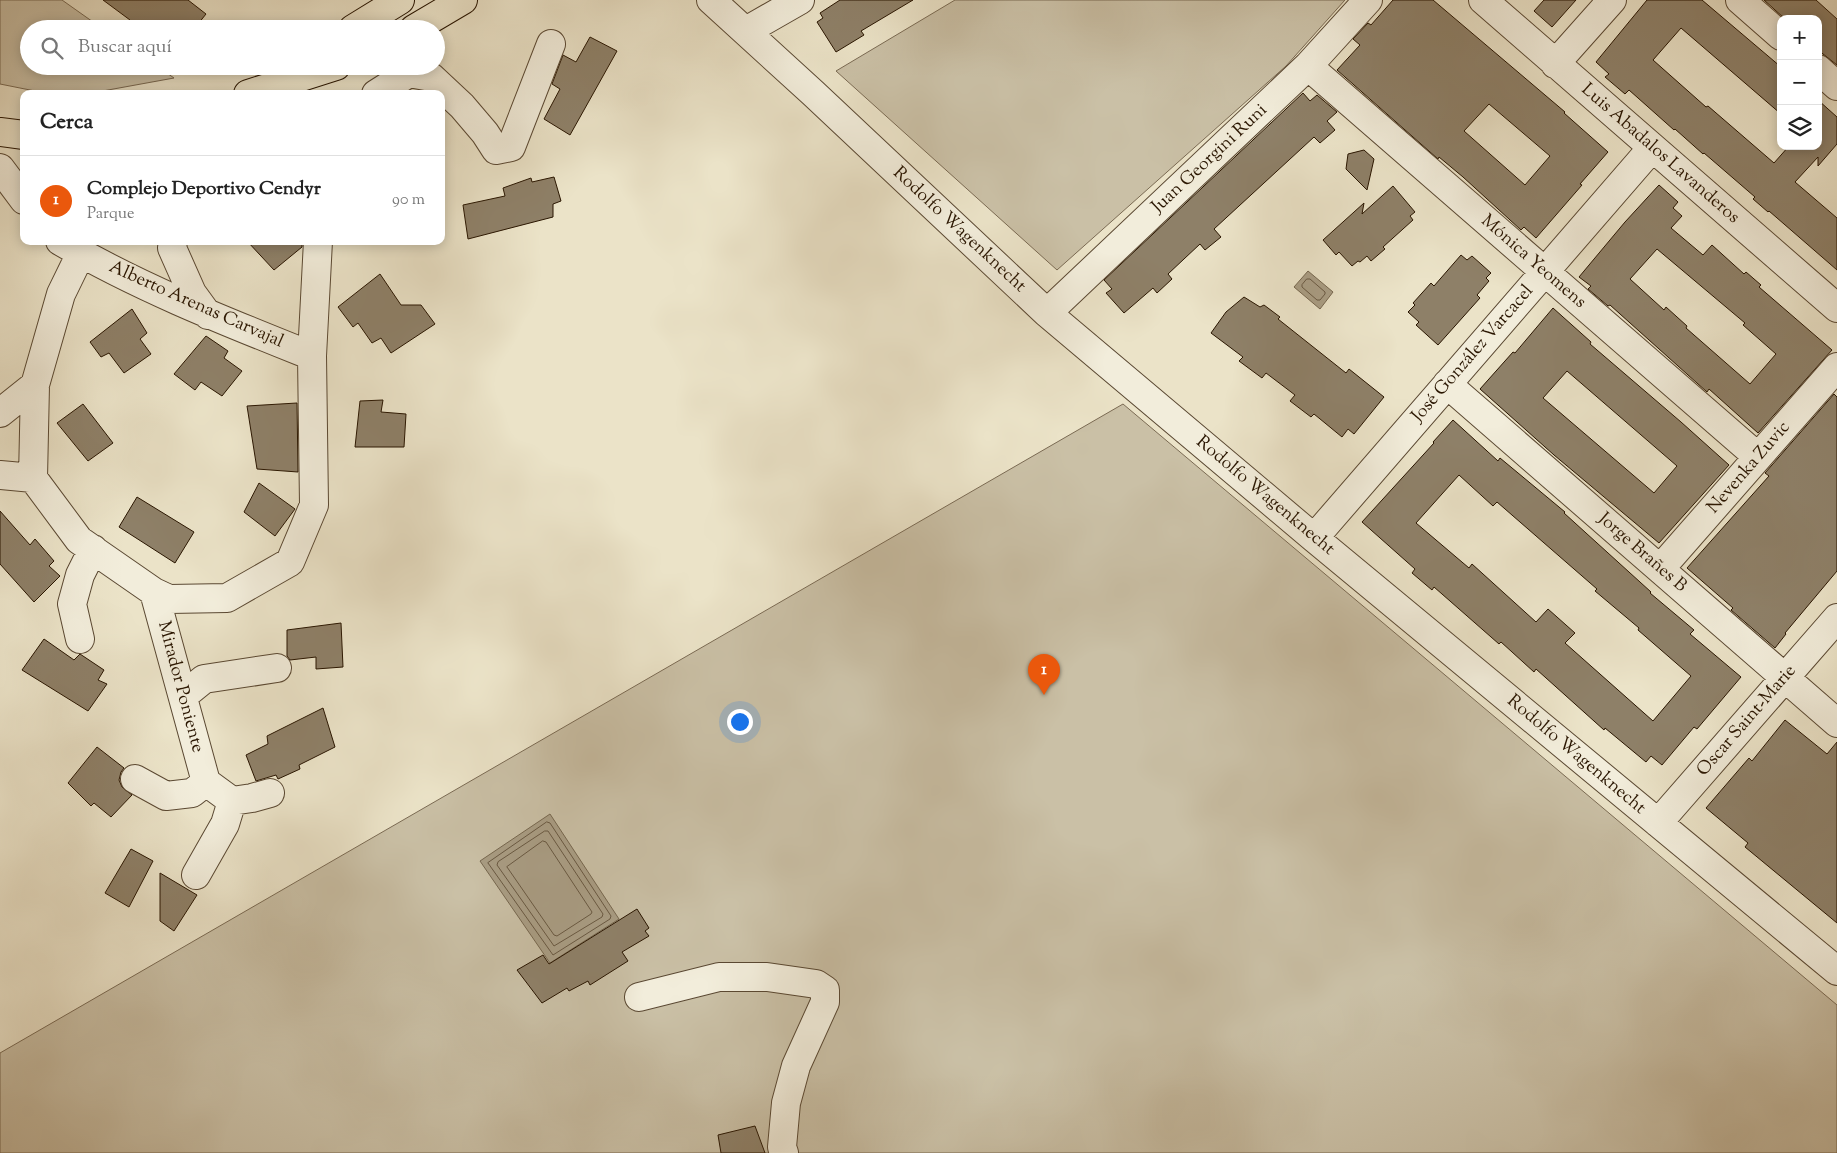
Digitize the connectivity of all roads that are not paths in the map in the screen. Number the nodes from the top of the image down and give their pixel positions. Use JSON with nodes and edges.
{"nodes":[{"id":1,"x":400,"y":0,"type":"edge"},
{"id":2,"x":463,"y":0,"type":"edge"},
{"id":3,"x":711,"y":0,"type":"edge"},
{"id":4,"x":800,"y":0,"type":"edge"},
{"id":5,"x":1368,"y":0,"type":"edge"},
{"id":6,"x":1483,"y":0,"type":"edge"},
{"id":7,"x":1612,"y":0,"type":"edge"},
{"id":8,"x":1740,"y":0,"type":"edge"},
{"id":9,"x":368,"y":20,"type":"edge"},
{"id":10,"x":429,"y":20,"type":"edge"},
{"id":11,"x":746,"y":31,"type":"junction"},
{"id":12,"x":1777,"y":32,"type":"edge"},
{"id":13,"x":551,"y":44,"type":"dead end"},
{"id":14,"x":1555,"y":64,"type":"junction"},
{"id":15,"x":1308,"y":66,"type":"junction"},
{"id":16,"x":1822,"y":73,"type":"edge"},
{"id":17,"x":277,"y":75,"type":"edge"},
{"id":18,"x":307,"y":75,"type":"edge"},
{"id":19,"x":406,"y":75,"type":"edge"},
{"id":20,"x":420,"y":75,"type":"edge"},
{"id":21,"x":1837,"y":86,"type":"edge"},
{"id":22,"x":253,"y":90,"type":"edge"},
{"id":23,"x":260,"y":90,"type":"edge"},
{"id":24,"x":381,"y":90,"type":"edge"},
{"id":25,"x":445,"y":90,"type":"edge"},
{"id":26,"x":445,"y":90,"type":"edge"},
{"id":27,"x":0,"y":132,"type":"edge"},
{"id":28,"x":20,"y":134,"type":"edge"},
{"id":29,"x":1652,"y":148,"type":"junction"},
{"id":30,"x":0,"y":168,"type":"edge"},
{"id":31,"x":20,"y":195,"type":"edge"},
{"id":32,"x":172,"y":245,"type":"edge"},
{"id":33,"x":318,"y":245,"type":"edge"},
{"id":34,"x":71,"y":247,"type":"edge"},
{"id":35,"x":1545,"y":272,"type":"junction"},
{"id":36,"x":1837,"y":308,"type":"edge"},
{"id":37,"x":1047,"y":313,"type":"junction"},
{"id":38,"x":208,"y":314,"type":"junction"},
{"id":39,"x":312,"y":356,"type":"junction"},
{"id":40,"x":1837,"y":367,"type":"edge"},
{"id":41,"x":1447,"y":384,"type":"junction"},
{"id":42,"x":35,"y":385,"type":"junction"},
{"id":43,"x":0,"y":413,"type":"edge"},
{"id":44,"x":1758,"y":457,"type":"junction"},
{"id":45,"x":0,"y":475,"type":"edge"},
{"id":46,"x":33,"y":478,"type":"junction"},
{"id":47,"x":1314,"y":538,"type":"junction"},
{"id":48,"x":93,"y":549,"type":"junction"},
{"id":49,"x":1660,"y":569,"type":"junction"},
{"id":50,"x":154,"y":592,"type":"junction"},
{"id":51,"x":1837,"y":618,"type":"edge"},
{"id":52,"x":80,"y":639,"type":"dead end"},
{"id":53,"x":276,"y":668,"type":"dead end"},
{"id":54,"x":1785,"y":678,"type":"junction"},
{"id":55,"x":183,"y":696,"type":"junction"},
{"id":56,"x":1837,"y":723,"type":"edge"},
{"id":57,"x":135,"y":778,"type":"dead end"},
{"id":58,"x":206,"y":782,"type":"junction"},
{"id":59,"x":270,"y":793,"type":"dead end"},
{"id":60,"x":232,"y":801,"type":"junction"},
{"id":61,"x":1658,"y":823,"type":"junction"},
{"id":62,"x":196,"y":875,"type":"dead end"},
{"id":63,"x":1837,"y":971,"type":"edge"},
{"id":64,"x":639,"y":997,"type":"dead end"},
{"id":65,"x":784,"y":1153,"type":"edge"}],
"edges":[{"from":1,"to":9,"type":"main road"},
{"from":2,"to":10,"type":"main road"},
{"from":3,"to":11,"type":"street","name":"Rodolfo Wagenknecht"},
{"from":4,"to":11,"type":"street"},
{"from":5,"to":15,"type":"street","name":"Juan Georgini Runi"},
{"from":6,"to":14,"type":"street","name":"Luis Abadalos Lavanderos"},
{"from":7,"to":14,"type":"street"},
{"from":8,"to":12,"type":"street"},
{"from":11,"to":37,"type":"street","name":"Rodolfo Wagenknecht"},
{"from":13,"to":26,"type":"street"},
{"from":14,"to":29,"type":"street","name":"Luis Abadalos Lavanderos"},
{"from":15,"to":35,"type":"street","name":"Mónica Yeomens"},
{"from":15,"to":37,"type":"street","name":"Juan Georgini Runi"},
{"from":16,"to":21,"type":"street"},
{"from":17,"to":22,"type":"main road"},
{"from":18,"to":23,"type":"main road"},
{"from":19,"to":24,"type":"street"},
{"from":20,"to":25,"type":"street"},
{"from":27,"to":28,"type":"main road"},
{"from":29,"to":35,"type":"street","name":"José González Varcacel"},
{"from":29,"to":36,"type":"street","name":"Luis Abadalos Lavanderos"},
{"from":30,"to":31,"type":"street"},
{"from":32,"to":38,"type":"street"},
{"from":33,"to":39,"type":"street"},
{"from":34,"to":38,"type":"street","name":"Alberto Arenas Carvajal"},
{"from":34,"to":42,"type":"street","name":"Alberto Arenas Carvajal"},
{"from":35,"to":41,"type":"street","name":"José González Varcacel"},
{"from":35,"to":44,"type":"street","name":"Mónica Yeomens"},
{"from":37,"to":47,"type":"street","name":"Rodolfo Wagenknecht"},
{"from":38,"to":39,"type":"street","name":"Alberto Arenas Carvajal"},
{"from":39,"to":50,"type":"street"},
{"from":40,"to":44,"type":"street","name":"Nevenka Zuvic"},
{"from":41,"to":47,"type":"street","name":"José González Varcacel"},
{"from":41,"to":49,"type":"street","name":"Jorge Brañes B"},
{"from":42,"to":43,"type":"street"},
{"from":42,"to":46,"type":"street","name":"Alberto Arenas Carvajal"},
{"from":44,"to":49,"type":"street","name":"Nevenka Zuvic"},
{"from":45,"to":46,"type":"street"},
{"from":46,"to":48,"type":"street"},
{"from":47,"to":61,"type":"street","name":"Rodolfo Wagenknecht"},
{"from":48,"to":50,"type":"street"},
{"from":48,"to":52,"type":"street"},
{"from":49,"to":54,"type":"street","name":"Jorge Brañes B"},
{"from":50,"to":55,"type":"street","name":"Mirador Poniente"},
{"from":51,"to":54,"type":"street","name":"Oscar Saint-Marie"},
{"from":53,"to":55,"type":"street"},
{"from":54,"to":56,"type":"street","name":"Jorge Brañes B"},
{"from":54,"to":61,"type":"street","name":"Oscar Saint-Marie"},
{"from":55,"to":58,"type":"street","name":"Mirador Poniente"},
{"from":57,"to":58,"type":"street"},
{"from":58,"to":60,"type":"street"},
{"from":59,"to":60,"type":"street"},
{"from":60,"to":62,"type":"street"},
{"from":61,"to":63,"type":"street","name":"Rodolfo Wagenknecht"},
{"from":64,"to":65,"type":"street"}]}
